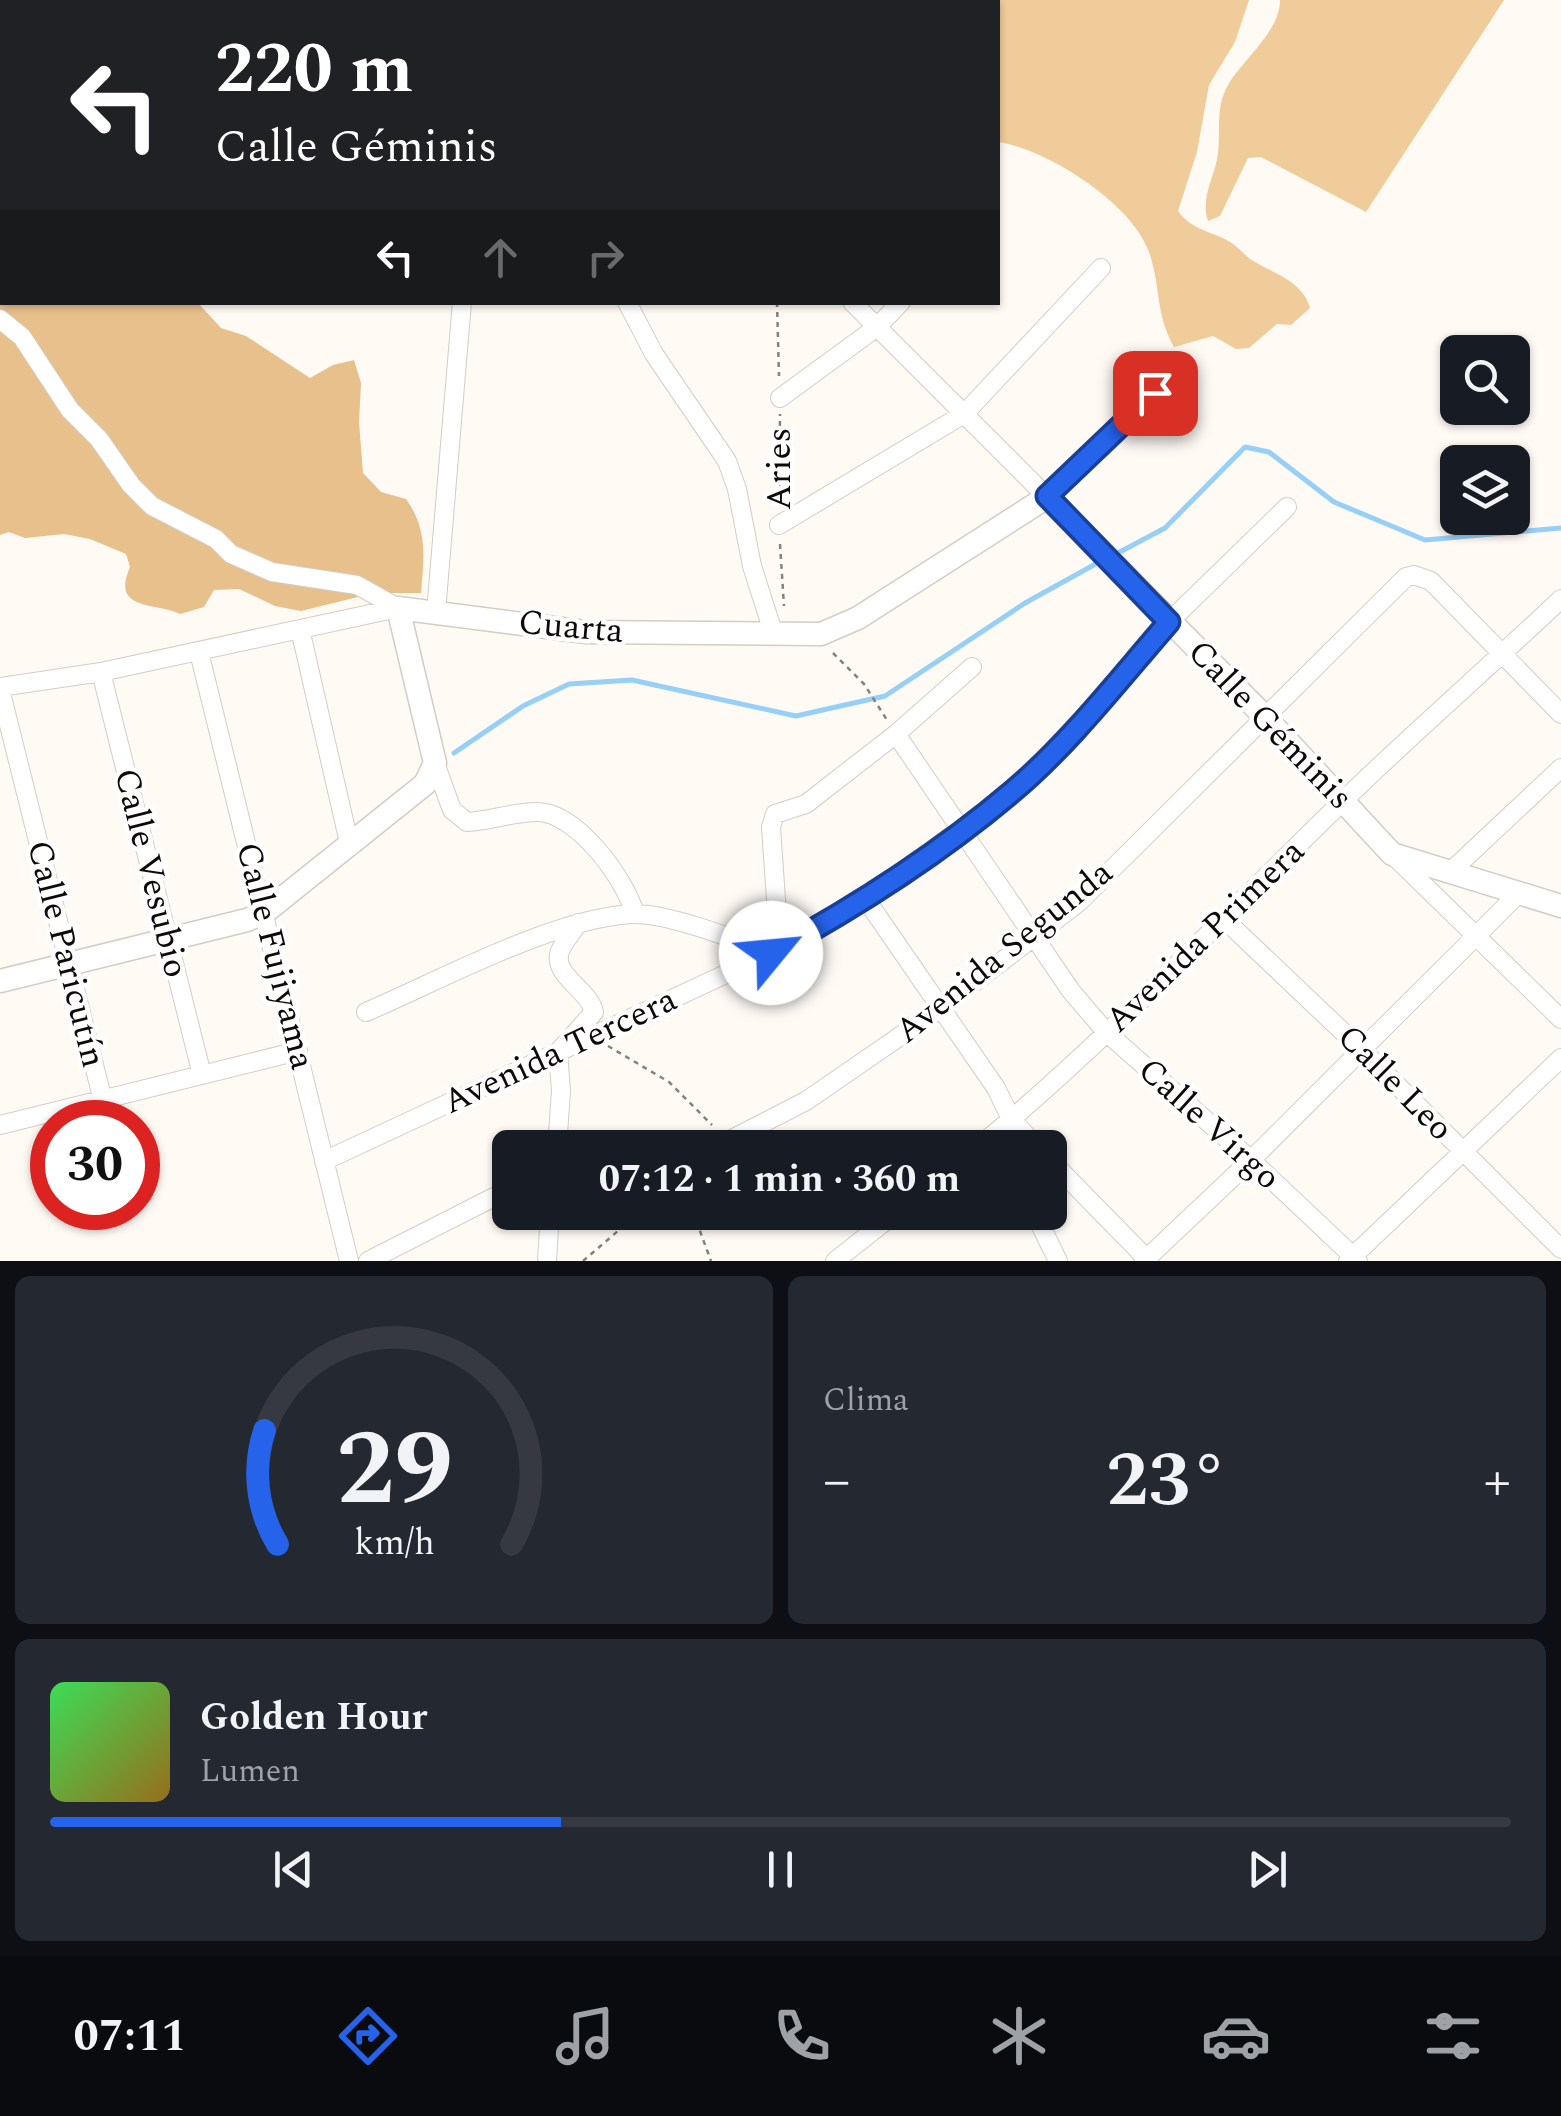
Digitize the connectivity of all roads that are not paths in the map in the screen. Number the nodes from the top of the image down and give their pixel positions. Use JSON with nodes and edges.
{"nodes":[{"id":1,"x":1101,"y":268,"type":"dead end"},
{"id":2,"x":462,"y":305,"type":"edge"},
{"id":3,"x":629,"y":305,"type":"edge"},
{"id":4,"x":855,"y":305,"type":"edge"},
{"id":5,"x":898,"y":305,"type":"edge"},
{"id":6,"x":0,"y":319,"type":"edge"},
{"id":7,"x":877,"y":327,"type":"junction"},
{"id":8,"x":1155,"y":393,"type":"dead end"},
{"id":9,"x":780,"y":398,"type":"road end"},
{"id":10,"x":964,"y":414,"type":"junction"},
{"id":11,"x":1047,"y":496,"type":"junction"},
{"id":12,"x":1287,"y":507,"type":"dead end"},
{"id":13,"x":779,"y":525,"type":"road end"},
{"id":14,"x":1561,"y":598,"type":"edge"},
{"id":15,"x":398,"y":608,"type":"junction"},
{"id":16,"x":436,"y":612,"type":"junction"},
{"id":17,"x":1169,"y":622,"type":"junction"},
{"id":18,"x":300,"y":629,"type":"junction"},
{"id":19,"x":780,"y":635,"type":"junction"},
{"id":20,"x":199,"y":652,"type":"junction"},
{"id":21,"x":1502,"y":655,"type":"junction"},
{"id":22,"x":972,"y":667,"type":"dead end"},
{"id":23,"x":101,"y":672,"type":"junction"},
{"id":24,"x":0,"y":688,"type":"edge"},
{"id":25,"x":1561,"y":714,"type":"edge"},
{"id":26,"x":1266,"y":718,"type":"junction"},
{"id":27,"x":896,"y":734,"type":"junction"},
{"id":28,"x":435,"y":763,"type":"junction"},
{"id":29,"x":1561,"y":768,"type":"edge"},
{"id":30,"x":1344,"y":801,"type":"junction"},
{"id":31,"x":963,"y":829,"type":"junction"},
{"id":32,"x":350,"y":847,"type":"junction"},
{"id":33,"x":1392,"y":854,"type":"junction"},
{"id":34,"x":1449,"y":872,"type":"junction"},
{"id":35,"x":1518,"y":894,"type":"junction"},
{"id":36,"x":864,"y":898,"type":"junction"},
{"id":37,"x":1561,"y":906,"type":"edge"},
{"id":38,"x":265,"y":912,"type":"junction"},
{"id":39,"x":634,"y":914,"type":"junction"},
{"id":40,"x":1225,"y":920,"type":"junction"},
{"id":41,"x":578,"y":923,"type":"junction"},
{"id":42,"x":1035,"y":937,"type":"junction"},
{"id":43,"x":1476,"y":937,"type":"junction"},
{"id":44,"x":166,"y":939,"type":"junction"},
{"id":45,"x":771,"y":953,"type":"junction"},
{"id":46,"x":68,"y":963,"type":"junction"},
{"id":47,"x":0,"y":981,"type":"edge"},
{"id":48,"x":941,"y":1008,"type":"junction"},
{"id":49,"x":366,"y":1012,"type":"dead end"},
{"id":50,"x":1561,"y":1019,"type":"edge"},
{"id":51,"x":1106,"y":1032,"type":"junction"},
{"id":52,"x":1362,"y":1050,"type":"junction"},
{"id":53,"x":298,"y":1051,"type":"junction"},
{"id":54,"x":558,"y":1052,"type":"junction"},
{"id":55,"x":1561,"y":1058,"type":"edge"},
{"id":56,"x":202,"y":1074,"type":"junction"},
{"id":57,"x":102,"y":1100,"type":"edge"},
{"id":58,"x":110,"y":1100,"type":"edge"},
{"id":59,"x":30,"y":1116,"type":"edge"},
{"id":60,"x":1011,"y":1119,"type":"junction"},
{"id":61,"x":1,"y":1122,"type":"edge"},
{"id":62,"x":558,"y":1130,"type":"edge"},
{"id":63,"x":749,"y":1130,"type":"edge"},
{"id":64,"x":1005,"y":1130,"type":"edge"},
{"id":65,"x":1021,"y":1130,"type":"edge"},
{"id":66,"x":1464,"y":1151,"type":"junction"},
{"id":67,"x":1251,"y":1160,"type":"junction"},
{"id":68,"x":324,"y":1161,"type":"junction"},
{"id":69,"x":1067,"y":1178,"type":"edge"},
{"id":70,"x":492,"y":1198,"type":"edge"},
{"id":71,"x":549,"y":1230,"type":"edge"},
{"id":72,"x":874,"y":1230,"type":"edge"},
{"id":73,"x":1043,"y":1230,"type":"edge"},
{"id":74,"x":1561,"y":1249,"type":"edge"},
{"id":75,"x":1146,"y":1260,"type":"edge"},
{"id":76,"x":1353,"y":1260,"type":"edge"},
{"id":77,"x":349,"y":1261,"type":"edge"},
{"id":78,"x":368,"y":1261,"type":"edge"},
{"id":79,"x":547,"y":1261,"type":"edge"},
{"id":80,"x":835,"y":1261,"type":"edge"},
{"id":81,"x":1058,"y":1261,"type":"edge"}],
"edges":[{"from":1,"to":10,"type":"street"},
{"from":2,"to":16,"type":"street"},
{"from":3,"to":19,"type":"street"},
{"from":4,"to":7,"type":"street","name":"Calle Géminis"},
{"from":5,"to":7,"type":"street"},
{"from":6,"to":15,"type":"street"},
{"from":7,"to":9,"type":"street"},
{"from":7,"to":10,"type":"street","name":"Calle Géminis"},
{"from":8,"to":11,"type":"street"},
{"from":10,"to":11,"type":"street","name":"Calle Géminis"},
{"from":10,"to":13,"type":"street"},
{"from":11,"to":17,"type":"street","name":"Calle Géminis"},
{"from":11,"to":19,"type":"street","name":"Cuarta"},
{"from":12,"to":17,"type":"street","name":"Avenida Tercera"},
{"from":14,"to":21,"type":"street","name":"Avenida Primera"},
{"from":15,"to":16,"type":"street","name":"Cuarta"},
{"from":15,"to":18,"type":"street"},
{"from":15,"to":28,"type":"street"},
{"from":16,"to":19,"type":"street","name":"Cuarta"},
{"from":17,"to":26,"type":"street","name":"Calle Géminis"},
{"from":17,"to":31,"type":"street","name":"Avenida Tercera"},
{"from":18,"to":20,"type":"street"},
{"from":18,"to":32,"type":"street"},
{"from":20,"to":23,"type":"street"},
{"from":20,"to":38,"type":"street","name":"Calle Fujiyama"},
{"from":21,"to":25,"type":"street"},
{"from":21,"to":26,"type":"street","name":"Avenida Segunda"},
{"from":21,"to":30,"type":"street","name":"Avenida Primera"},
{"from":22,"to":27,"type":"street"},
{"from":23,"to":24,"type":"street"},
{"from":23,"to":44,"type":"street","name":"Calle Vesubio"},
{"from":24,"to":46,"type":"street","name":"Calle Paricutín"},
{"from":26,"to":30,"type":"street","name":"Calle Géminis"},
{"from":26,"to":42,"type":"street","name":"Avenida Segunda"},
{"from":27,"to":31,"type":"street","name":"Calle Virgo"},
{"from":27,"to":45,"type":"street"},
{"from":28,"to":32,"type":"street"},
{"from":28,"to":39,"type":"street"},
{"from":29,"to":34,"type":"street"},
{"from":30,"to":33,"type":"street","name":"Calle Géminis"},
{"from":30,"to":40,"type":"street","name":"Avenida Primera"},
{"from":31,"to":36,"type":"street","name":"Avenida Tercera"},
{"from":31,"to":42,"type":"street","name":"Calle Virgo"},
{"from":32,"to":38,"type":"street"},
{"from":33,"to":34,"type":"street"},
{"from":33,"to":43,"type":"street"},
{"from":34,"to":35,"type":"street"},
{"from":35,"to":37,"type":"street"},
{"from":35,"to":43,"type":"street"},
{"from":36,"to":45,"type":"street","name":"Avenida Tercera"},
{"from":36,"to":48,"type":"street"},
{"from":38,"to":44,"type":"street"},
{"from":38,"to":53,"type":"street","name":"Calle Fujiyama"},
{"from":39,"to":41,"type":"street"},
{"from":39,"to":45,"type":"street"},
{"from":40,"to":51,"type":"street","name":"Avenida Primera"},
{"from":40,"to":52,"type":"street","name":"Calle Leo"},
{"from":41,"to":49,"type":"street"},
{"from":41,"to":54,"type":"street"},
{"from":42,"to":48,"type":"street","name":"Avenida Segunda"},
{"from":42,"to":51,"type":"street","name":"Calle Virgo"},
{"from":43,"to":50,"type":"street"},
{"from":43,"to":52,"type":"street"},
{"from":44,"to":46,"type":"street"},
{"from":44,"to":56,"type":"street","name":"Calle Vesubio"},
{"from":45,"to":54,"type":"street","name":"Avenida Tercera"},
{"from":46,"to":47,"type":"street"},
{"from":46,"to":57,"type":"street","name":"Calle Paricutín"},
{"from":48,"to":60,"type":"street"},
{"from":48,"to":63,"type":"street","name":"Avenida Segunda"},
{"from":51,"to":60,"type":"street","name":"Avenida Primera"},
{"from":51,"to":67,"type":"street","name":"Calle Virgo"},
{"from":52,"to":66,"type":"street","name":"Calle Leo"},
{"from":52,"to":67,"type":"street"},
{"from":53,"to":56,"type":"street"},
{"from":53,"to":68,"type":"street","name":"Calle Fujiyama"},
{"from":54,"to":62,"type":"street"},
{"from":54,"to":68,"type":"street","name":"Avenida Tercera"},
{"from":55,"to":66,"type":"street"},
{"from":56,"to":58,"type":"street"},
{"from":59,"to":61,"type":"street"},
{"from":60,"to":64,"type":"street","name":"Avenida Primera"},
{"from":60,"to":65,"type":"street"},
{"from":66,"to":74,"type":"street","name":"Calle Leo"},
{"from":66,"to":76,"type":"street"},
{"from":67,"to":75,"type":"street"},
{"from":67,"to":76,"type":"street","name":"Calle Virgo"},
{"from":68,"to":77,"type":"street","name":"Calle Fujiyama"},
{"from":69,"to":75,"type":"street"},
{"from":70,"to":78,"type":"street"},
{"from":71,"to":79,"type":"street"},
{"from":72,"to":80,"type":"street"},
{"from":73,"to":81,"type":"street"}]}
